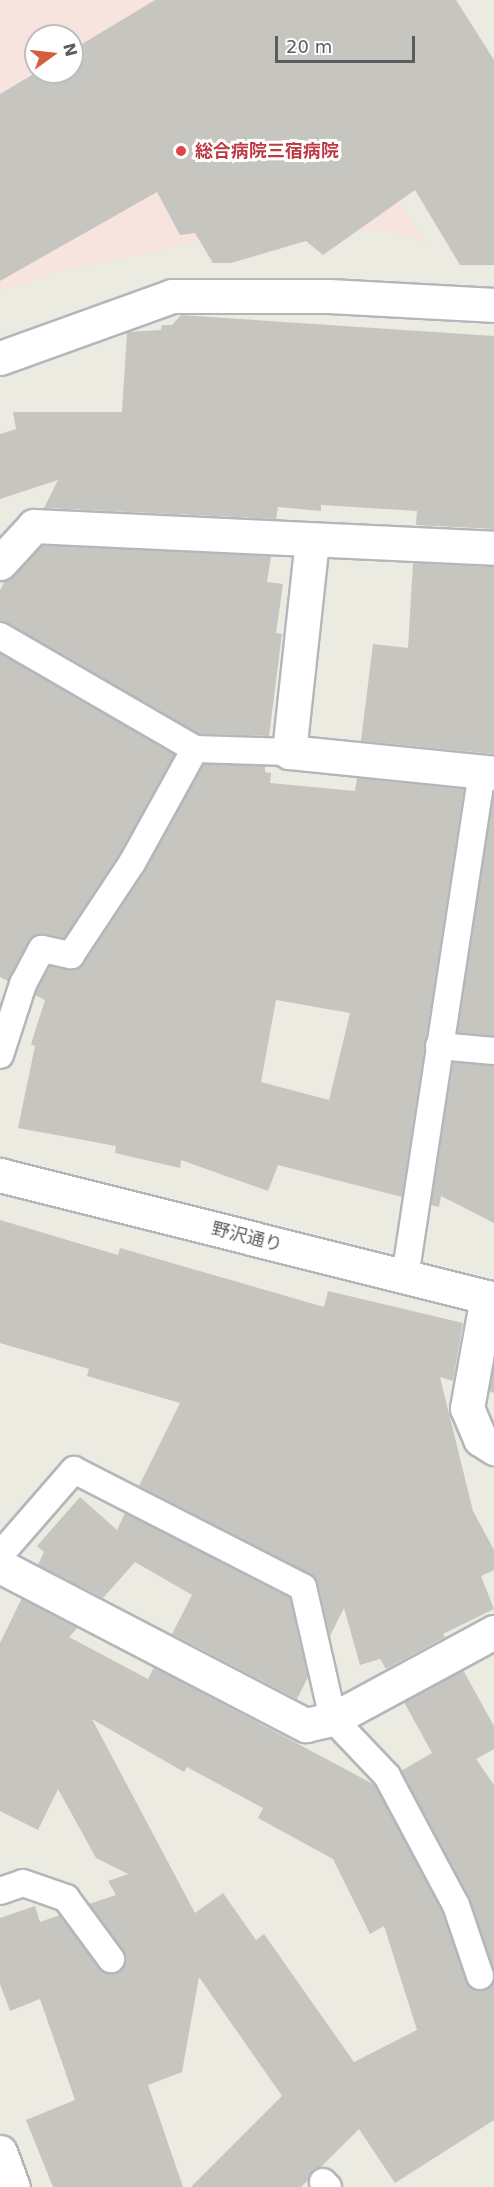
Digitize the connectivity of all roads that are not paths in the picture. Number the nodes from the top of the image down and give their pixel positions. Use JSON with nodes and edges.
{"nodes":[{"id":1,"x":494,"y":305,"type":"edge"},
{"id":2,"x":0,"y":358,"type":"edge"},
{"id":3,"x":312,"y":540,"type":"junction"},
{"id":4,"x":494,"y":548,"type":"edge"},
{"id":5,"x":0,"y":563,"type":"edge"},
{"id":6,"x":0,"y":636,"type":"edge"},
{"id":7,"x":195,"y":749,"type":"junction"},
{"id":8,"x":289,"y":752,"type":"junction"},
{"id":9,"x":488,"y":772,"type":"edge"},
{"id":10,"x":439,"y":1046,"type":"junction"},
{"id":11,"x":494,"y":1051,"type":"edge"},
{"id":12,"x":0,"y":1055,"type":"edge"},
{"id":13,"x":0,"y":1175,"type":"edge"},
{"id":14,"x":405,"y":1277,"type":"junction"},
{"id":15,"x":491,"y":1298,"type":"edge"},
{"id":16,"x":494,"y":1448,"type":"edge"},
{"id":17,"x":0,"y":1555,"type":"edge"},
{"id":18,"x":0,"y":1566,"type":"edge"},
{"id":19,"x":494,"y":1632,"type":"edge"},
{"id":20,"x":333,"y":1719,"type":"junction"},
{"id":21,"x":0,"y":1891,"type":"edge"},
{"id":22,"x":111,"y":1959,"type":"dead end"},
{"id":23,"x":480,"y":1976,"type":"dead end"},
{"id":24,"x":0,"y":2152,"type":"edge"},
{"id":25,"x":13,"y":2187,"type":"edge"}],
"edges":[{"from":1,"to":2,"type":"street"},
{"from":3,"to":4,"type":"street"},
{"from":3,"to":5,"type":"street"},
{"from":3,"to":8,"type":"street"},
{"from":6,"to":7,"type":"lane"},
{"from":7,"to":8,"type":"lane"},
{"from":7,"to":12,"type":"lane"},
{"from":8,"to":9,"type":"street"},
{"from":9,"to":10,"type":"lane"},
{"from":10,"to":11,"type":"lane"},
{"from":10,"to":14,"type":"lane"},
{"from":13,"to":14,"type":"street","name":"野沢通り"},
{"from":14,"to":15,"type":"street","name":"野沢通り"},
{"from":15,"to":16,"type":"street"},
{"from":17,"to":20,"type":"lane"},
{"from":18,"to":20,"type":"street"},
{"from":19,"to":20,"type":"street"},
{"from":20,"to":23,"type":"lane"},
{"from":21,"to":22,"type":"lane"},
{"from":24,"to":25,"type":"street"}]}
